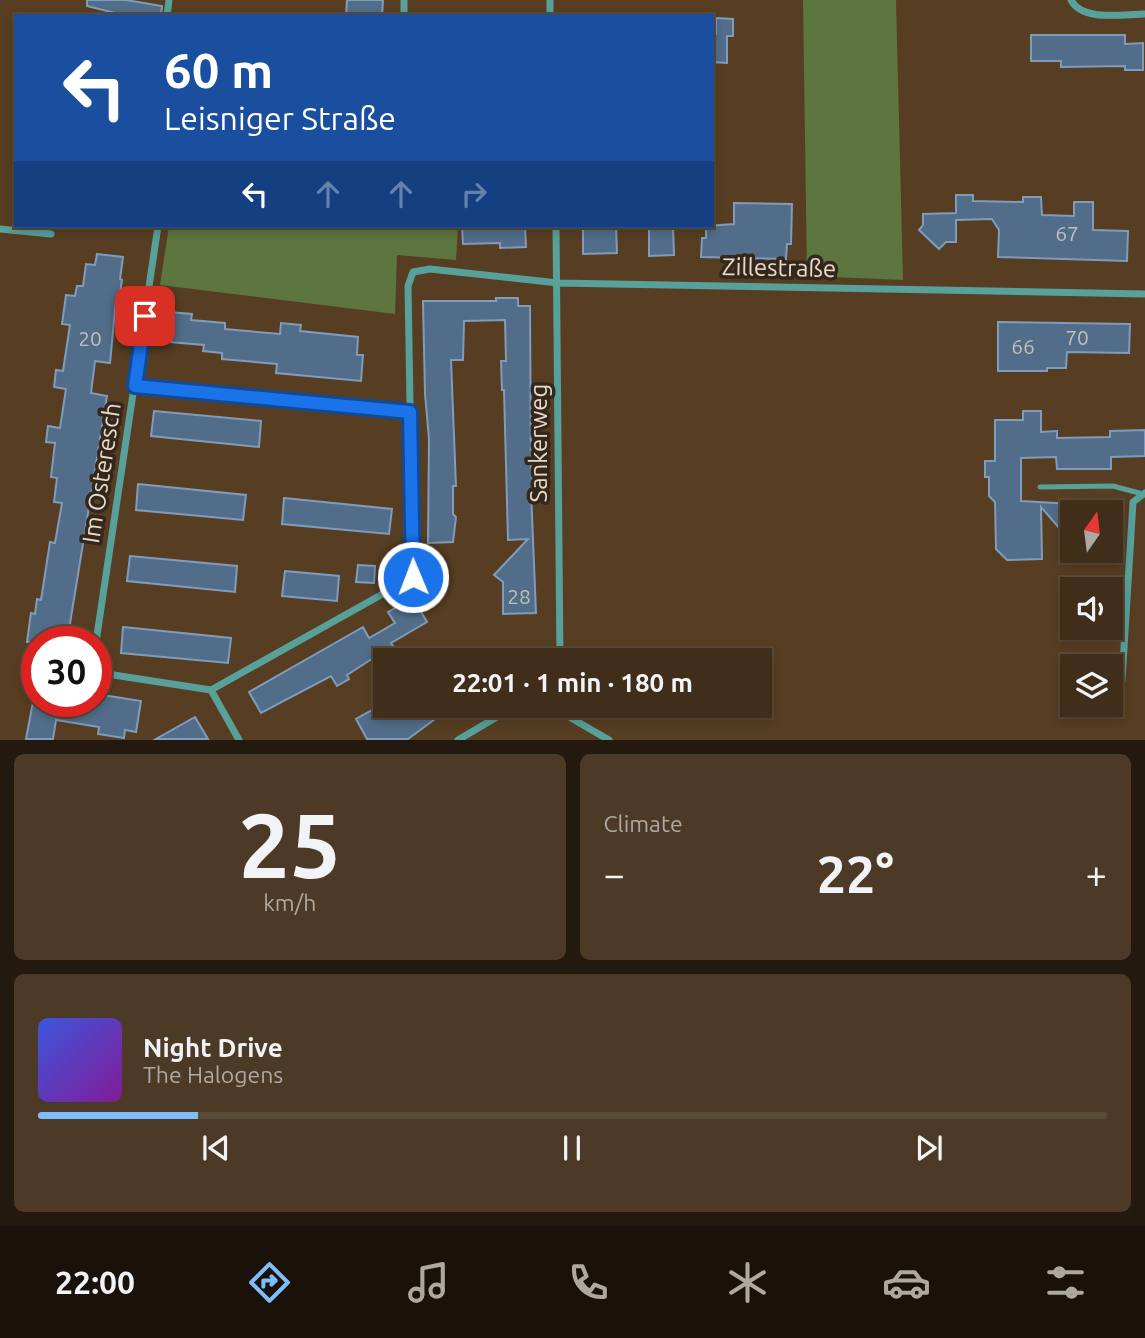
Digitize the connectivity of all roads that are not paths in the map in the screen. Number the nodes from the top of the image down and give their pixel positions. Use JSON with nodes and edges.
{"nodes":[{"id":1,"x":1071,"y":0,"type":"edge"},
{"id":2,"x":1145,"y":14,"type":"edge"},
{"id":3,"x":158,"y":228,"type":"edge"},
{"id":4,"x":556,"y":228,"type":"edge"},
{"id":5,"x":0,"y":229,"type":"edge"},
{"id":6,"x":51,"y":234,"type":"dead end"},
{"id":7,"x":558,"y":283,"type":"junction"},
{"id":8,"x":1145,"y":294,"type":"edge"},
{"id":9,"x":135,"y":386,"type":"junction"},
{"id":10,"x":410,"y":412,"type":"junction"},
{"id":11,"x":1040,"y":487,"type":"dead end"},
{"id":12,"x":1144,"y":493,"type":"edge"},
{"id":13,"x":98,"y":626,"type":"edge"},
{"id":14,"x":560,"y":648,"type":"edge"},
{"id":15,"x":1123,"y":664,"type":"edge"},
{"id":16,"x":112,"y":675,"type":"edge"},
{"id":17,"x":211,"y":690,"type":"junction"},
{"id":18,"x":495,"y":718,"type":"edge"},
{"id":19,"x":571,"y":718,"type":"edge"},
{"id":20,"x":239,"y":740,"type":"edge"},
{"id":21,"x":458,"y":740,"type":"edge"},
{"id":22,"x":609,"y":740,"type":"edge"}],
"edges":[{"from":1,"to":2,"type":"street"},
{"from":3,"to":9,"type":"street","name":"Im Osteresch"},
{"from":4,"to":7,"type":"street","name":"Sankerweg"},
{"from":5,"to":6,"type":"street"},
{"from":7,"to":8,"type":"street","name":"Zillestraße"},
{"from":7,"to":10,"type":"street","name":"Zillestraße"},
{"from":7,"to":14,"type":"street","name":"Sankerweg"},
{"from":9,"to":10,"type":"street"},
{"from":9,"to":13,"type":"street","name":"Im Osteresch"},
{"from":10,"to":17,"type":"street"},
{"from":11,"to":12,"type":"lane"},
{"from":12,"to":15,"type":"street"},
{"from":16,"to":17,"type":"street"},
{"from":17,"to":20,"type":"street"},
{"from":18,"to":21,"type":"street"},
{"from":19,"to":22,"type":"street"}]}
